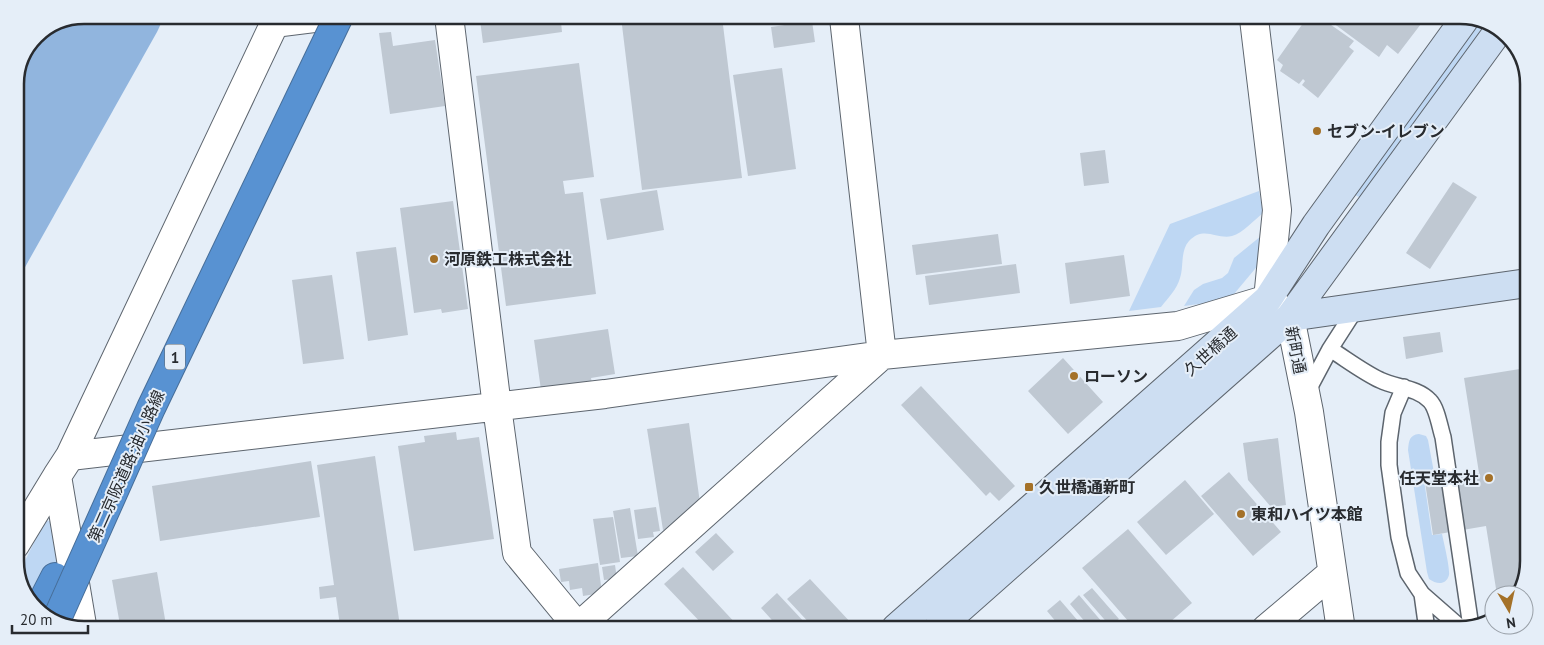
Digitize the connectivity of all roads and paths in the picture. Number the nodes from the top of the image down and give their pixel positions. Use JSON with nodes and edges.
{"nodes":[{"id":1,"x":274,"y":24,"type":"edge"},
{"id":2,"x":335,"y":24,"type":"edge"},
{"id":3,"x":450,"y":24,"type":"edge"},
{"id":4,"x":845,"y":24,"type":"edge"},
{"id":5,"x":1255,"y":24,"type":"edge"},
{"id":6,"x":1461,"y":24,"type":"edge"},
{"id":7,"x":1495,"y":35,"type":"edge"},
{"id":8,"x":302,"y":93,"type":"junction"},
{"id":9,"x":1520,"y":284,"type":"edge"},
{"id":10,"x":1268,"y":299,"type":"junction"},
{"id":11,"x":1357,"y":307,"type":"junction"},
{"id":12,"x":1290,"y":317,"type":"junction"},
{"id":13,"x":1330,"y":349,"type":"junction"},
{"id":14,"x":882,"y":355,"type":"junction"},
{"id":15,"x":1404,"y":387,"type":"junction"},
{"id":16,"x":1305,"y":395,"type":"junction"},
{"id":17,"x":497,"y":407,"type":"junction"},
{"id":18,"x":63,"y":466,"type":"junction"},
{"id":19,"x":24,"y":531,"type":"edge"},
{"id":20,"x":1332,"y":573,"type":"junction"},
{"id":21,"x":1422,"y":594,"type":"junction"},
{"id":22,"x":42,"y":604,"type":"edge"},
{"id":23,"x":58,"y":615,"type":"edge"},
{"id":24,"x":1470,"y":620,"type":"edge"},
{"id":25,"x":81,"y":621,"type":"edge"},
{"id":26,"x":573,"y":621,"type":"edge"},
{"id":27,"x":585,"y":621,"type":"edge"},
{"id":28,"x":904,"y":621,"type":"edge"},
{"id":29,"x":946,"y":621,"type":"edge"},
{"id":30,"x":1275,"y":621,"type":"edge"},
{"id":31,"x":1340,"y":621,"type":"edge"},
{"id":32,"x":1425,"y":621,"type":"edge"},
{"id":33,"x":1452,"y":621,"type":"edge"}],
"edges":[{"from":1,"to":18,"type":"street"},
{"from":2,"to":8,"type":"highway","name":"第二京阪道路;油小路線","number":"1","bridge":true},
{"from":3,"to":17,"type":"street"},
{"from":4,"to":14,"type":"street"},
{"from":5,"to":10,"type":"street"},
{"from":6,"to":10,"type":"street","name":"久世橋通"},
{"from":7,"to":12,"type":"street","name":"久世橋通"},
{"from":8,"to":22,"type":"highway","name":"第二京阪道路;油小路線","number":"1","bridge":true},
{"from":8,"to":23,"type":"highway","name":"第二京阪道路;油小路線","number":"1","bridge":true},
{"from":9,"to":11,"type":"street"},
{"from":10,"to":12,"type":"street","name":"新町通"},
{"from":10,"to":14,"type":"street"},
{"from":10,"to":28,"type":"street","name":"久世橋通"},
{"from":11,"to":12,"type":"street"},
{"from":11,"to":13,"type":"lane"},
{"from":12,"to":16,"type":"street","name":"新町通"},
{"from":12,"to":29,"type":"street","name":"久世橋通"},
{"from":13,"to":15,"type":"lane"},
{"from":13,"to":16,"type":"lane"},
{"from":14,"to":17,"type":"street"},
{"from":14,"to":27,"type":"street"},
{"from":15,"to":21,"type":"lane"},
{"from":15,"to":24,"type":"lane"},
{"from":16,"to":20,"type":"street","name":"新町通"},
{"from":17,"to":18,"type":"street"},
{"from":17,"to":26,"type":"street"},
{"from":18,"to":19,"type":"street"},
{"from":18,"to":25,"type":"street"},
{"from":20,"to":30,"type":"street"},
{"from":20,"to":31,"type":"street","name":"新町通"},
{"from":21,"to":32,"type":"lane"},
{"from":21,"to":33,"type":"lane"}]}
